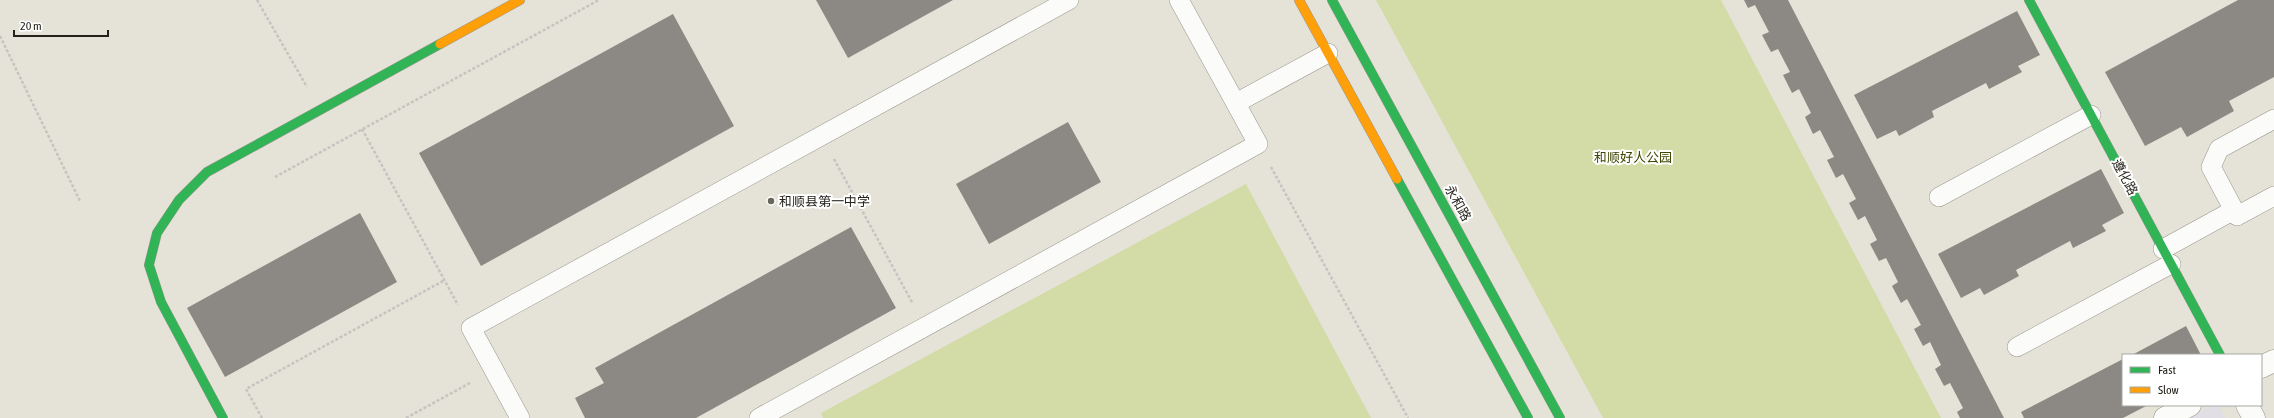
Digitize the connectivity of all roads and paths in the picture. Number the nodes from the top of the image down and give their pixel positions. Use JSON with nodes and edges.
{"nodes":[{"id":1,"x":258,"y":0,"type":"edge"},
{"id":2,"x":520,"y":0,"type":"edge"},
{"id":3,"x":599,"y":0,"type":"edge"},
{"id":4,"x":1069,"y":0,"type":"edge"},
{"id":5,"x":1179,"y":0,"type":"edge"},
{"id":6,"x":1299,"y":0,"type":"edge"},
{"id":7,"x":1332,"y":0,"type":"edge"},
{"id":8,"x":2029,"y":0,"type":"edge"},
{"id":9,"x":0,"y":36,"type":"edge"},
{"id":10,"x":1328,"y":53,"type":"junction"},
{"id":11,"x":1236,"y":103,"type":"junction"},
{"id":12,"x":320,"y":110,"type":"junction"},
{"id":13,"x":2091,"y":115,"type":"junction"},
{"id":14,"x":2274,"y":119,"type":"edge"},
{"id":15,"x":362,"y":129,"type":"junction"},
{"id":16,"x":821,"y":136,"type":"junction"},
{"id":17,"x":1258,"y":144,"type":"junction"},
{"id":18,"x":275,"y":178,"type":"dead end"},
{"id":19,"x":2274,"y":196,"type":"edge"},
{"id":20,"x":1939,"y":197,"type":"dead end"},
{"id":21,"x":80,"y":201,"type":"dead end"},
{"id":22,"x":2234,"y":210,"type":"junction"},
{"id":23,"x":2167,"y":256,"type":"junction"},
{"id":24,"x":445,"y":280,"type":"junction"},
{"id":25,"x":925,"y":327,"type":"junction"},
{"id":26,"x":470,"y":328,"type":"junction"},
{"id":27,"x":2017,"y":347,"type":"dead end"},
{"id":28,"x":2219,"y":354,"type":"edge"},
{"id":29,"x":2274,"y":361,"type":"edge"},
{"id":30,"x":2262,"y":367,"type":"edge"},
{"id":31,"x":494,"y":370,"type":"junction"},
{"id":32,"x":2188,"y":406,"type":"edge"},
{"id":33,"x":2248,"y":406,"type":"edge"},
{"id":34,"x":223,"y":418,"type":"edge"},
{"id":35,"x":262,"y":418,"type":"edge"},
{"id":36,"x":406,"y":418,"type":"edge"},
{"id":37,"x":520,"y":418,"type":"edge"},
{"id":38,"x":759,"y":418,"type":"edge"},
{"id":39,"x":1408,"y":418,"type":"edge"},
{"id":40,"x":1528,"y":418,"type":"edge"},
{"id":41,"x":1560,"y":418,"type":"edge"},
{"id":42,"x":2165,"y":418,"type":"edge"},
{"id":43,"x":2254,"y":418,"type":"edge"}],
"edges":[{"from":1,"to":12,"type":"path"},
{"from":2,"to":12,"type":"street"},
{"from":3,"to":15,"type":"path"},
{"from":4,"to":16,"type":"lane"},
{"from":5,"to":11,"type":"lane"},
{"from":6,"to":10,"type":"street"},
{"from":7,"to":41,"type":"street","name":"永和路"},
{"from":8,"to":13,"type":"street","name":"遵化路"},
{"from":9,"to":21,"type":"path"},
{"from":10,"to":11,"type":"lane"},
{"from":10,"to":40,"type":"street"},
{"from":11,"to":17,"type":"lane"},
{"from":12,"to":34,"type":"street"},
{"from":13,"to":20,"type":"lane"},
{"from":13,"to":23,"type":"street","name":"遵化路"},
{"from":14,"to":22,"type":"lane"},
{"from":15,"to":18,"type":"path"},
{"from":15,"to":24,"type":"path"},
{"from":16,"to":25,"type":"path"},
{"from":16,"to":26,"type":"lane"},
{"from":17,"to":25,"type":"lane"},
{"from":17,"to":39,"type":"path"},
{"from":19,"to":22,"type":"lane"},
{"from":22,"to":23,"type":"lane"},
{"from":23,"to":27,"type":"lane"},
{"from":23,"to":28,"type":"street","name":"遵化路"},
{"from":24,"to":26,"type":"path"},
{"from":24,"to":35,"type":"path"},
{"from":25,"to":38,"type":"lane"},
{"from":26,"to":31,"type":"lane"},
{"from":29,"to":30,"type":"street"},
{"from":31,"to":36,"type":"path"},
{"from":31,"to":37,"type":"lane"},
{"from":32,"to":42,"type":"street"},
{"from":33,"to":43,"type":"street"}]}
